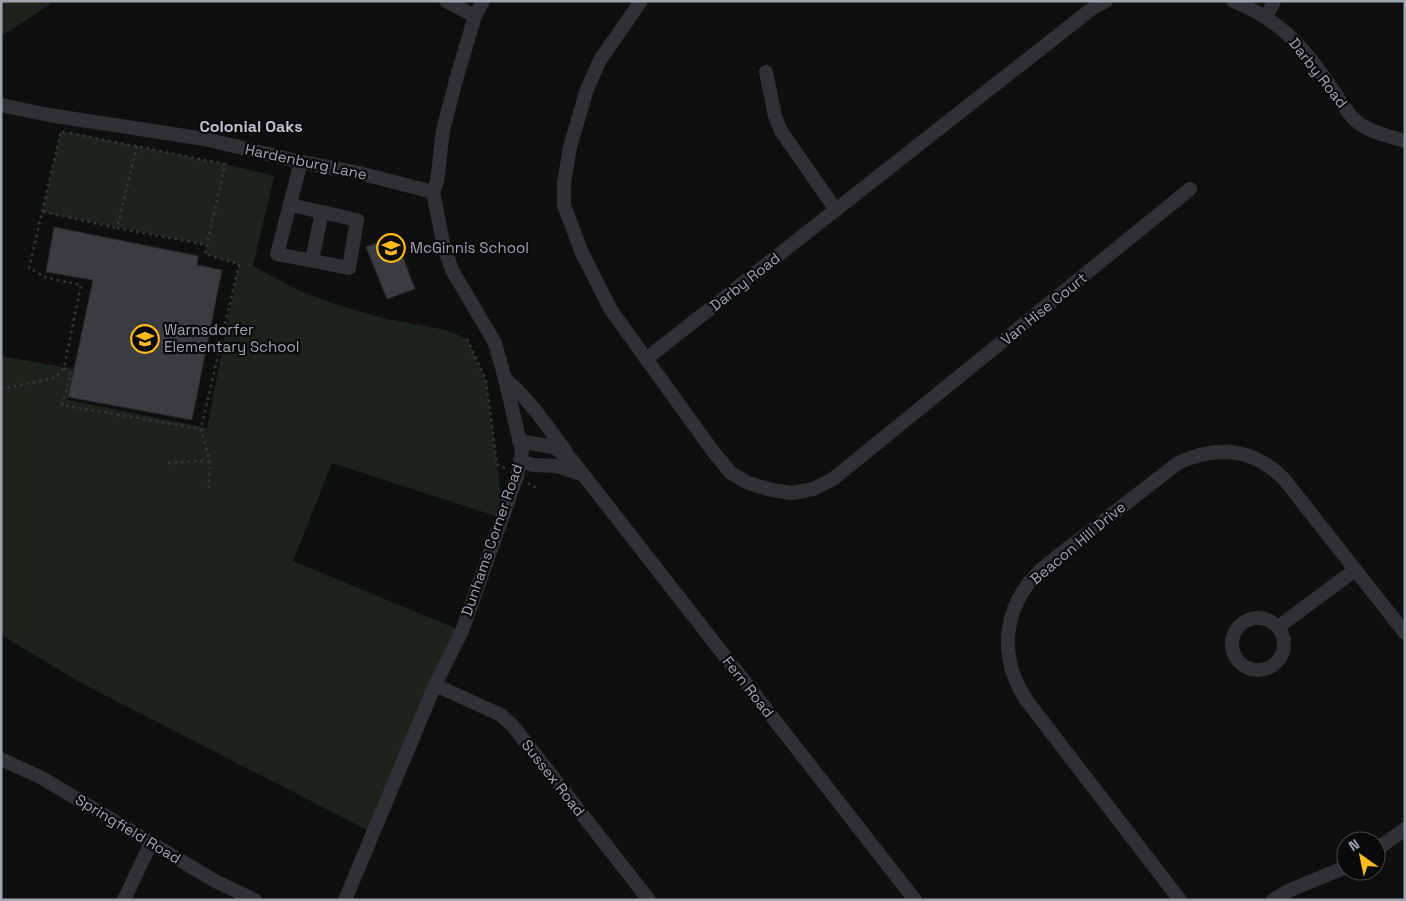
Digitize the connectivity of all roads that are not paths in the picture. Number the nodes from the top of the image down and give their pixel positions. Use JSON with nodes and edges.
{"nodes":[{"id":1,"x":446,"y":1,"type":"edge"},
{"id":2,"x":483,"y":1,"type":"edge"},
{"id":3,"x":641,"y":1,"type":"edge"},
{"id":4,"x":1233,"y":1,"type":"edge"},
{"id":5,"x":1274,"y":1,"type":"edge"},
{"id":6,"x":1097,"y":3,"type":"edge"},
{"id":7,"x":475,"y":16,"type":"junction"},
{"id":8,"x":1266,"y":18,"type":"junction"},
{"id":9,"x":766,"y":72,"type":"dead end"},
{"id":10,"x":1,"y":105,"type":"edge"},
{"id":11,"x":1405,"y":141,"type":"edge"},
{"id":12,"x":301,"y":162,"type":"junction"},
{"id":13,"x":1190,"y":189,"type":"dead end"},
{"id":14,"x":433,"y":192,"type":"junction"},
{"id":15,"x":290,"y":204,"type":"junction"},
{"id":16,"x":836,"y":210,"type":"junction"},
{"id":17,"x":322,"y":212,"type":"junction"},
{"id":18,"x":312,"y":260,"type":"junction"},
{"id":19,"x":646,"y":359,"type":"junction"},
{"id":20,"x":505,"y":379,"type":"junction"},
{"id":21,"x":519,"y":441,"type":"junction"},
{"id":22,"x":571,"y":459,"type":"junction"},
{"id":23,"x":520,"y":461,"type":"junction"},
{"id":24,"x":581,"y":474,"type":"junction"},
{"id":25,"x":1355,"y":570,"type":"junction"},
{"id":26,"x":1278,"y":627,"type":"dead end"},
{"id":27,"x":1405,"y":633,"type":"edge"},
{"id":28,"x":435,"y":685,"type":"junction"},
{"id":29,"x":1,"y":759,"type":"edge"},
{"id":30,"x":1405,"y":829,"type":"edge"},
{"id":31,"x":151,"y":843,"type":"junction"},
{"id":32,"x":1386,"y":843,"type":"edge"},
{"id":33,"x":1336,"y":871,"type":"edge"},
{"id":34,"x":124,"y":900,"type":"edge"},
{"id":35,"x":255,"y":900,"type":"edge"},
{"id":36,"x":345,"y":900,"type":"edge"},
{"id":37,"x":649,"y":900,"type":"edge"},
{"id":38,"x":915,"y":900,"type":"edge"},
{"id":39,"x":1180,"y":900,"type":"edge"},
{"id":40,"x":1273,"y":900,"type":"edge"}],
"edges":[{"from":1,"to":7,"type":"street"},
{"from":2,"to":7,"type":"street","name":"Dunhams Corner Road"},
{"from":3,"to":19,"type":"street"},
{"from":4,"to":8,"type":"street","name":"Darby Road"},
{"from":5,"to":8,"type":"street"},
{"from":6,"to":16,"type":"street","name":"Darby Road"},
{"from":7,"to":14,"type":"street","name":"Dunhams Corner Road"},
{"from":8,"to":11,"type":"street","name":"Darby Road"},
{"from":9,"to":16,"type":"street"},
{"from":10,"to":12,"type":"street","name":"Hardenburg Lane"},
{"from":12,"to":14,"type":"street","name":"Hardenburg Lane"},
{"from":12,"to":15,"type":"street"},
{"from":13,"to":19,"type":"street","name":"Van Hise Court"},
{"from":14,"to":20,"type":"street","name":"Dunhams Corner Road"},
{"from":15,"to":17,"type":"street"},
{"from":15,"to":18,"type":"street"},
{"from":16,"to":19,"type":"street","name":"Darby Road"},
{"from":17,"to":18,"type":"street"},
{"from":17,"to":18,"type":"street"},
{"from":20,"to":21,"type":"street","name":"Dunhams Corner Road"},
{"from":20,"to":22,"type":"street"},
{"from":21,"to":22,"type":"street","name":"Fern Road"},
{"from":21,"to":23,"type":"street","name":"Dunhams Corner Road"},
{"from":22,"to":24,"type":"street","name":"Fern Road"},
{"from":23,"to":24,"type":"street"},
{"from":23,"to":28,"type":"street","name":"Dunhams Corner Road"},
{"from":24,"to":38,"type":"street","name":"Fern Road"},
{"from":25,"to":26,"type":"street"},
{"from":25,"to":27,"type":"street","name":"Beacon Hill Drive"},
{"from":25,"to":39,"type":"street","name":"Beacon Hill Drive"},
{"from":28,"to":36,"type":"street","name":"Dunhams Corner Road"},
{"from":28,"to":37,"type":"street","name":"Sussex Road"},
{"from":29,"to":31,"type":"street","name":"Springfield Road"},
{"from":30,"to":32,"type":"street"},
{"from":31,"to":34,"type":"street"},
{"from":31,"to":35,"type":"street","name":"Springfield Road"},
{"from":33,"to":40,"type":"street"}]}
